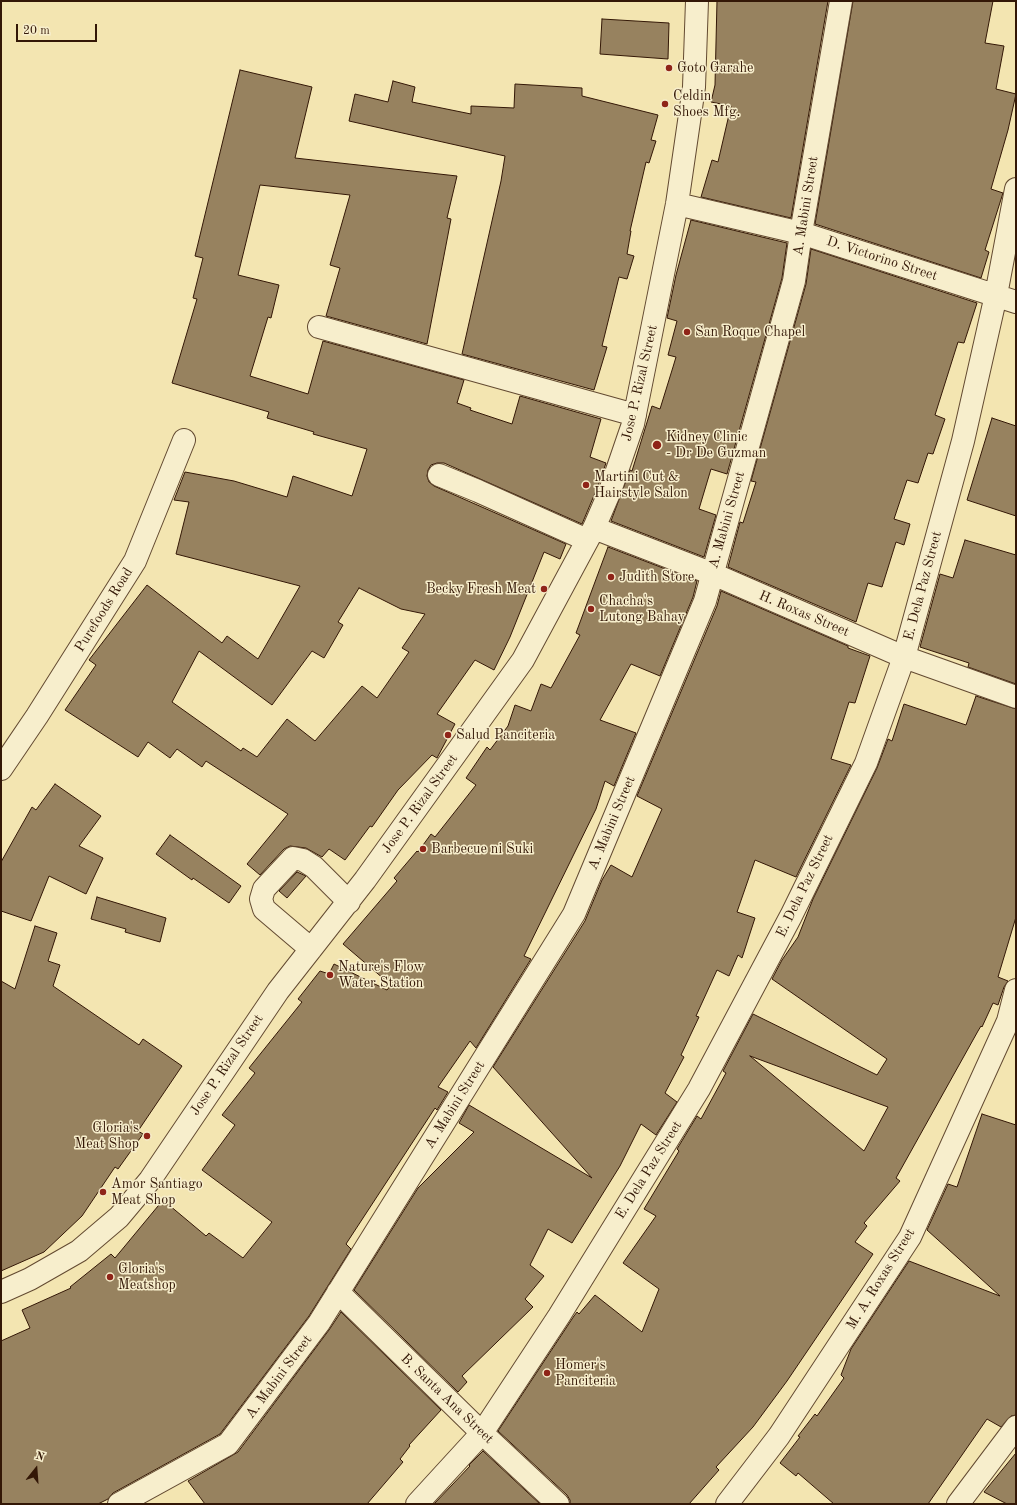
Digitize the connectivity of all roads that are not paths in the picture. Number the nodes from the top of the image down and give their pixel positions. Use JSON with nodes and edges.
{"nodes":[{"id":1,"x":697,"y":1,"type":"edge"},
{"id":2,"x":841,"y":1,"type":"edge"},
{"id":3,"x":1016,"y":189,"type":"edge"},
{"id":4,"x":677,"y":204,"type":"junction"},
{"id":5,"x":801,"y":233,"type":"junction"},
{"id":6,"x":1006,"y":298,"type":"edge"},
{"id":7,"x":319,"y":327,"type":"dead end"},
{"id":8,"x":635,"y":415,"type":"junction"},
{"id":9,"x":184,"y":440,"type":"dead end"},
{"id":10,"x":439,"y":475,"type":"dead end"},
{"id":11,"x":590,"y":534,"type":"junction"},
{"id":12,"x":713,"y":574,"type":"junction"},
{"id":13,"x":904,"y":657,"type":"junction"},
{"id":14,"x":1016,"y":697,"type":"edge"},
{"id":15,"x":1,"y":769,"type":"edge"},
{"id":16,"x":349,"y":902,"type":"junction"},
{"id":17,"x":311,"y":949,"type":"junction"},
{"id":18,"x":1016,"y":990,"type":"edge"},
{"id":19,"x":1,"y":1292,"type":"edge"},
{"id":20,"x":338,"y":1292,"type":"junction"},
{"id":21,"x":1016,"y":1427,"type":"edge"},
{"id":22,"x":482,"y":1433,"type":"junction"},
{"id":23,"x":119,"y":1504,"type":"edge"},
{"id":24,"x":417,"y":1504,"type":"edge"},
{"id":25,"x":558,"y":1504,"type":"edge"},
{"id":26,"x":727,"y":1504,"type":"edge"},
{"id":27,"x":958,"y":1504,"type":"edge"}],
"edges":[{"from":1,"to":4,"type":"street","name":"Jose P. Rizal Street"},
{"from":2,"to":5,"type":"street","name":"A. Mabini Street"},
{"from":3,"to":6,"type":"street","name":"E. Dela Paz Street"},
{"from":4,"to":5,"type":"street","name":"D. Victorino Street"},
{"from":4,"to":8,"type":"street","name":"Jose P. Rizal Street"},
{"from":5,"to":6,"type":"street","name":"D. Victorino Street"},
{"from":5,"to":12,"type":"street","name":"A. Mabini Street"},
{"from":6,"to":13,"type":"street","name":"E. Dela Paz Street"},
{"from":7,"to":8,"type":"street"},
{"from":8,"to":11,"type":"street","name":"Jose P. Rizal Street"},
{"from":9,"to":15,"type":"street","name":"Purefoods Road"},
{"from":10,"to":11,"type":"street","name":"H. Roxas Street"},
{"from":11,"to":12,"type":"street","name":"H. Roxas Street"},
{"from":11,"to":16,"type":"street","name":"Jose P. Rizal Street"},
{"from":12,"to":13,"type":"street","name":"H. Roxas Street"},
{"from":12,"to":20,"type":"street","name":"A. Mabini Street"},
{"from":13,"to":14,"type":"street","name":"H. Roxas Street"},
{"from":13,"to":22,"type":"street","name":"E. Dela Paz Street"},
{"from":16,"to":17,"type":"street","name":"Jose P. Rizal Street"},
{"from":16,"to":17,"type":"street"},
{"from":17,"to":19,"type":"street","name":"Jose P. Rizal Street"},
{"from":18,"to":26,"type":"street","name":"M. A. Roxas Street"},
{"from":20,"to":22,"type":"street","name":"B. Santa Ana Street"},
{"from":20,"to":23,"type":"street","name":"A. Mabini Street"},
{"from":21,"to":27,"type":"street"},
{"from":22,"to":24,"type":"street","name":"E. Dela Paz Street"},
{"from":22,"to":25,"type":"street","name":"B. Santa Ana Street"}]}
